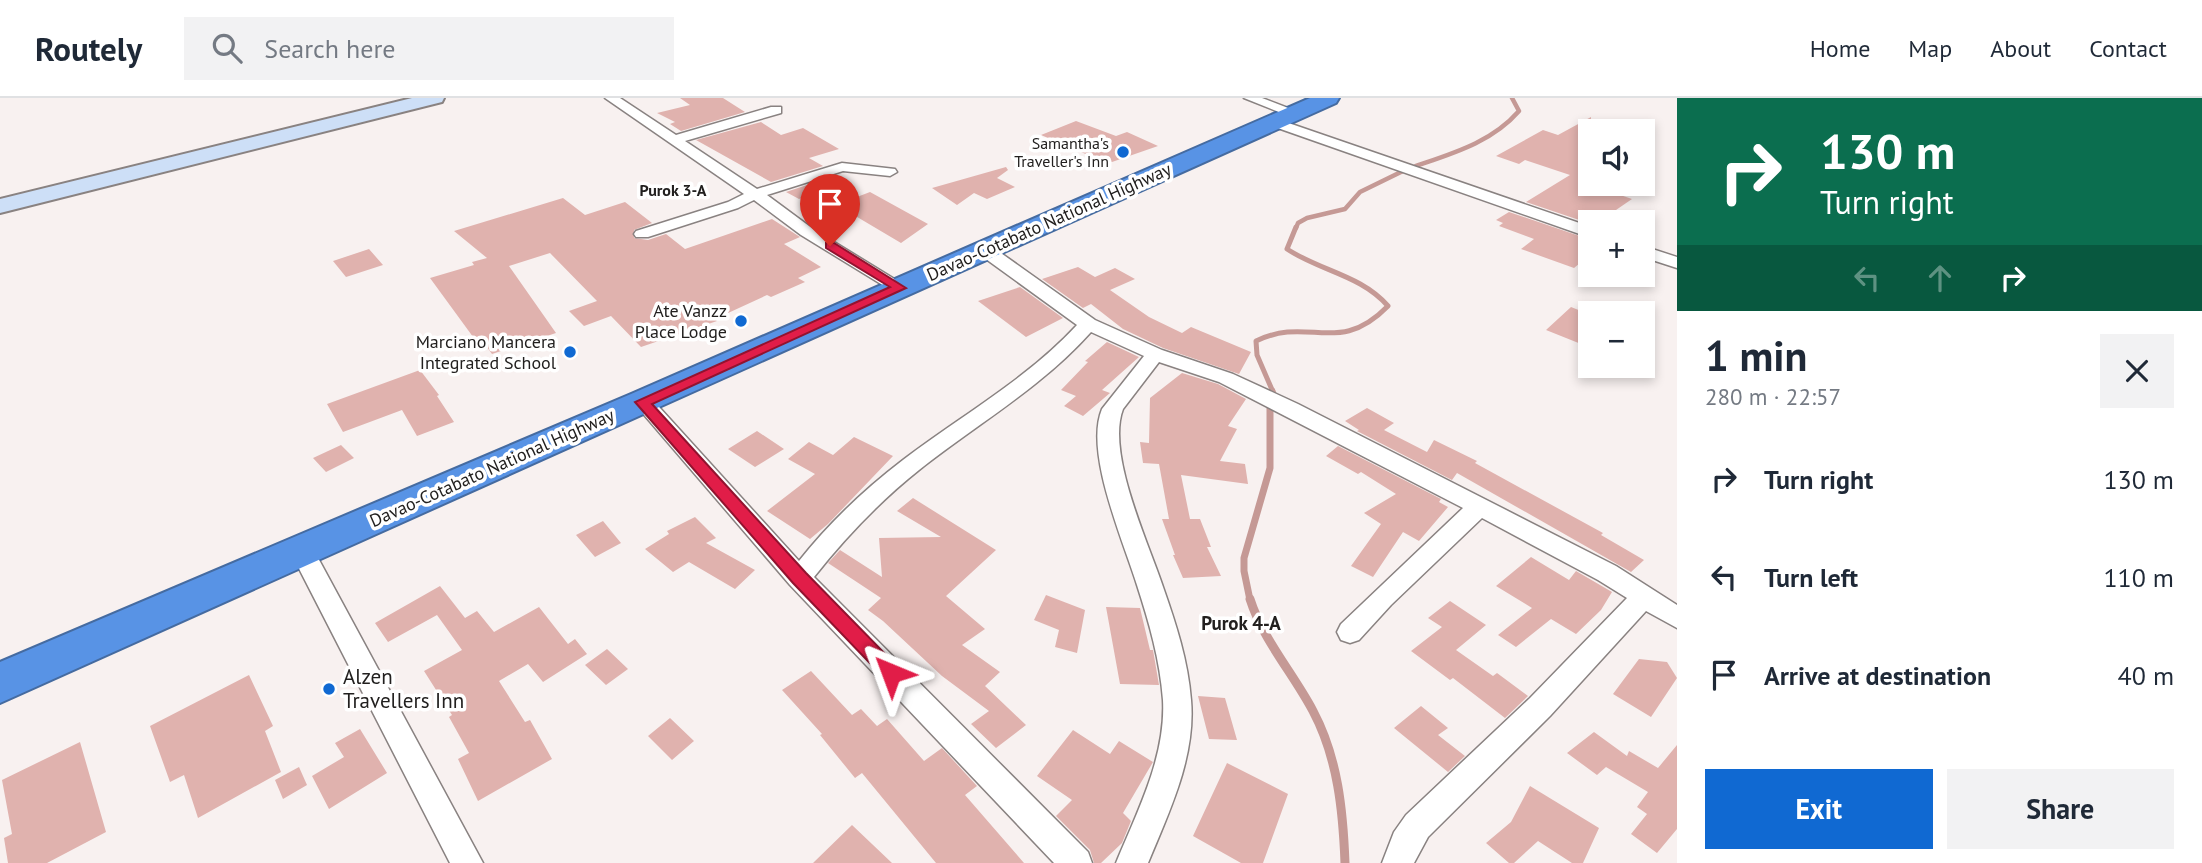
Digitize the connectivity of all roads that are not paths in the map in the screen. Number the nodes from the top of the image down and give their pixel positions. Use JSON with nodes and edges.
{"nodes":[{"id":1,"x":435,"y":98,"type":"edge"},
{"id":2,"x":611,"y":98,"type":"edge"},
{"id":3,"x":1250,"y":98,"type":"edge"},
{"id":4,"x":1328,"y":98,"type":"edge"},
{"id":5,"x":775,"y":110,"type":"dead end"},
{"id":6,"x":1284,"y":118,"type":"junction"},
{"id":7,"x":675,"y":140,"type":"junction"},
{"id":8,"x":890,"y":172,"type":"dead end"},
{"id":9,"x":755,"y":194,"type":"junction"},
{"id":10,"x":0,"y":206,"type":"edge"},
{"id":11,"x":1578,"y":228,"type":"edge"},
{"id":12,"x":642,"y":234,"type":"dead end"},
{"id":13,"x":985,"y":250,"type":"junction"},
{"id":14,"x":1655,"y":255,"type":"edge"},
{"id":15,"x":1677,"y":263,"type":"edge"},
{"id":16,"x":900,"y":288,"type":"junction"},
{"id":17,"x":1088,"y":324,"type":"junction"},
{"id":18,"x":1155,"y":354,"type":"junction"},
{"id":19,"x":643,"y":402,"type":"junction"},
{"id":20,"x":1479,"y":507,"type":"junction"},
{"id":21,"x":302,"y":551,"type":"junction"},
{"id":22,"x":799,"y":578,"type":"junction"},
{"id":23,"x":1644,"y":597,"type":"junction"},
{"id":24,"x":1677,"y":618,"type":"edge"},
{"id":25,"x":1350,"y":632,"type":"dead end"},
{"id":26,"x":0,"y":683,"type":"edge"},
{"id":27,"x":467,"y":863,"type":"edge"},
{"id":28,"x":1076,"y":863,"type":"edge"},
{"id":29,"x":1132,"y":863,"type":"edge"},
{"id":30,"x":1398,"y":863,"type":"edge"}],
"edges":[{"from":1,"to":10,"type":"street"},
{"from":2,"to":7,"type":"street"},
{"from":3,"to":6,"type":"street"},
{"from":4,"to":6,"type":"highway","name":"Davao-Cotabato National Highway"},
{"from":5,"to":7,"type":"street"},
{"from":6,"to":11,"type":"street"},
{"from":6,"to":13,"type":"highway","name":"Davao-Cotabato National Highway"},
{"from":7,"to":9,"type":"street"},
{"from":8,"to":9,"type":"street"},
{"from":9,"to":12,"type":"street"},
{"from":9,"to":16,"type":"street"},
{"from":13,"to":16,"type":"highway","name":"Davao-Cotabato National Highway"},
{"from":13,"to":17,"type":"street"},
{"from":14,"to":15,"type":"street"},
{"from":16,"to":19,"type":"highway","name":"Davao-Cotabato National Highway"},
{"from":17,"to":18,"type":"street"},
{"from":17,"to":22,"type":"street"},
{"from":18,"to":20,"type":"street"},
{"from":18,"to":29,"type":"street"},
{"from":19,"to":21,"type":"highway","name":"Davao-Cotabato National Highway"},
{"from":19,"to":22,"type":"street"},
{"from":20,"to":23,"type":"street"},
{"from":20,"to":25,"type":"street"},
{"from":21,"to":26,"type":"highway","name":"Davao-Cotabato National Highway"},
{"from":21,"to":27,"type":"street"},
{"from":22,"to":28,"type":"street"},
{"from":23,"to":24,"type":"street"},
{"from":23,"to":30,"type":"street"}]}
